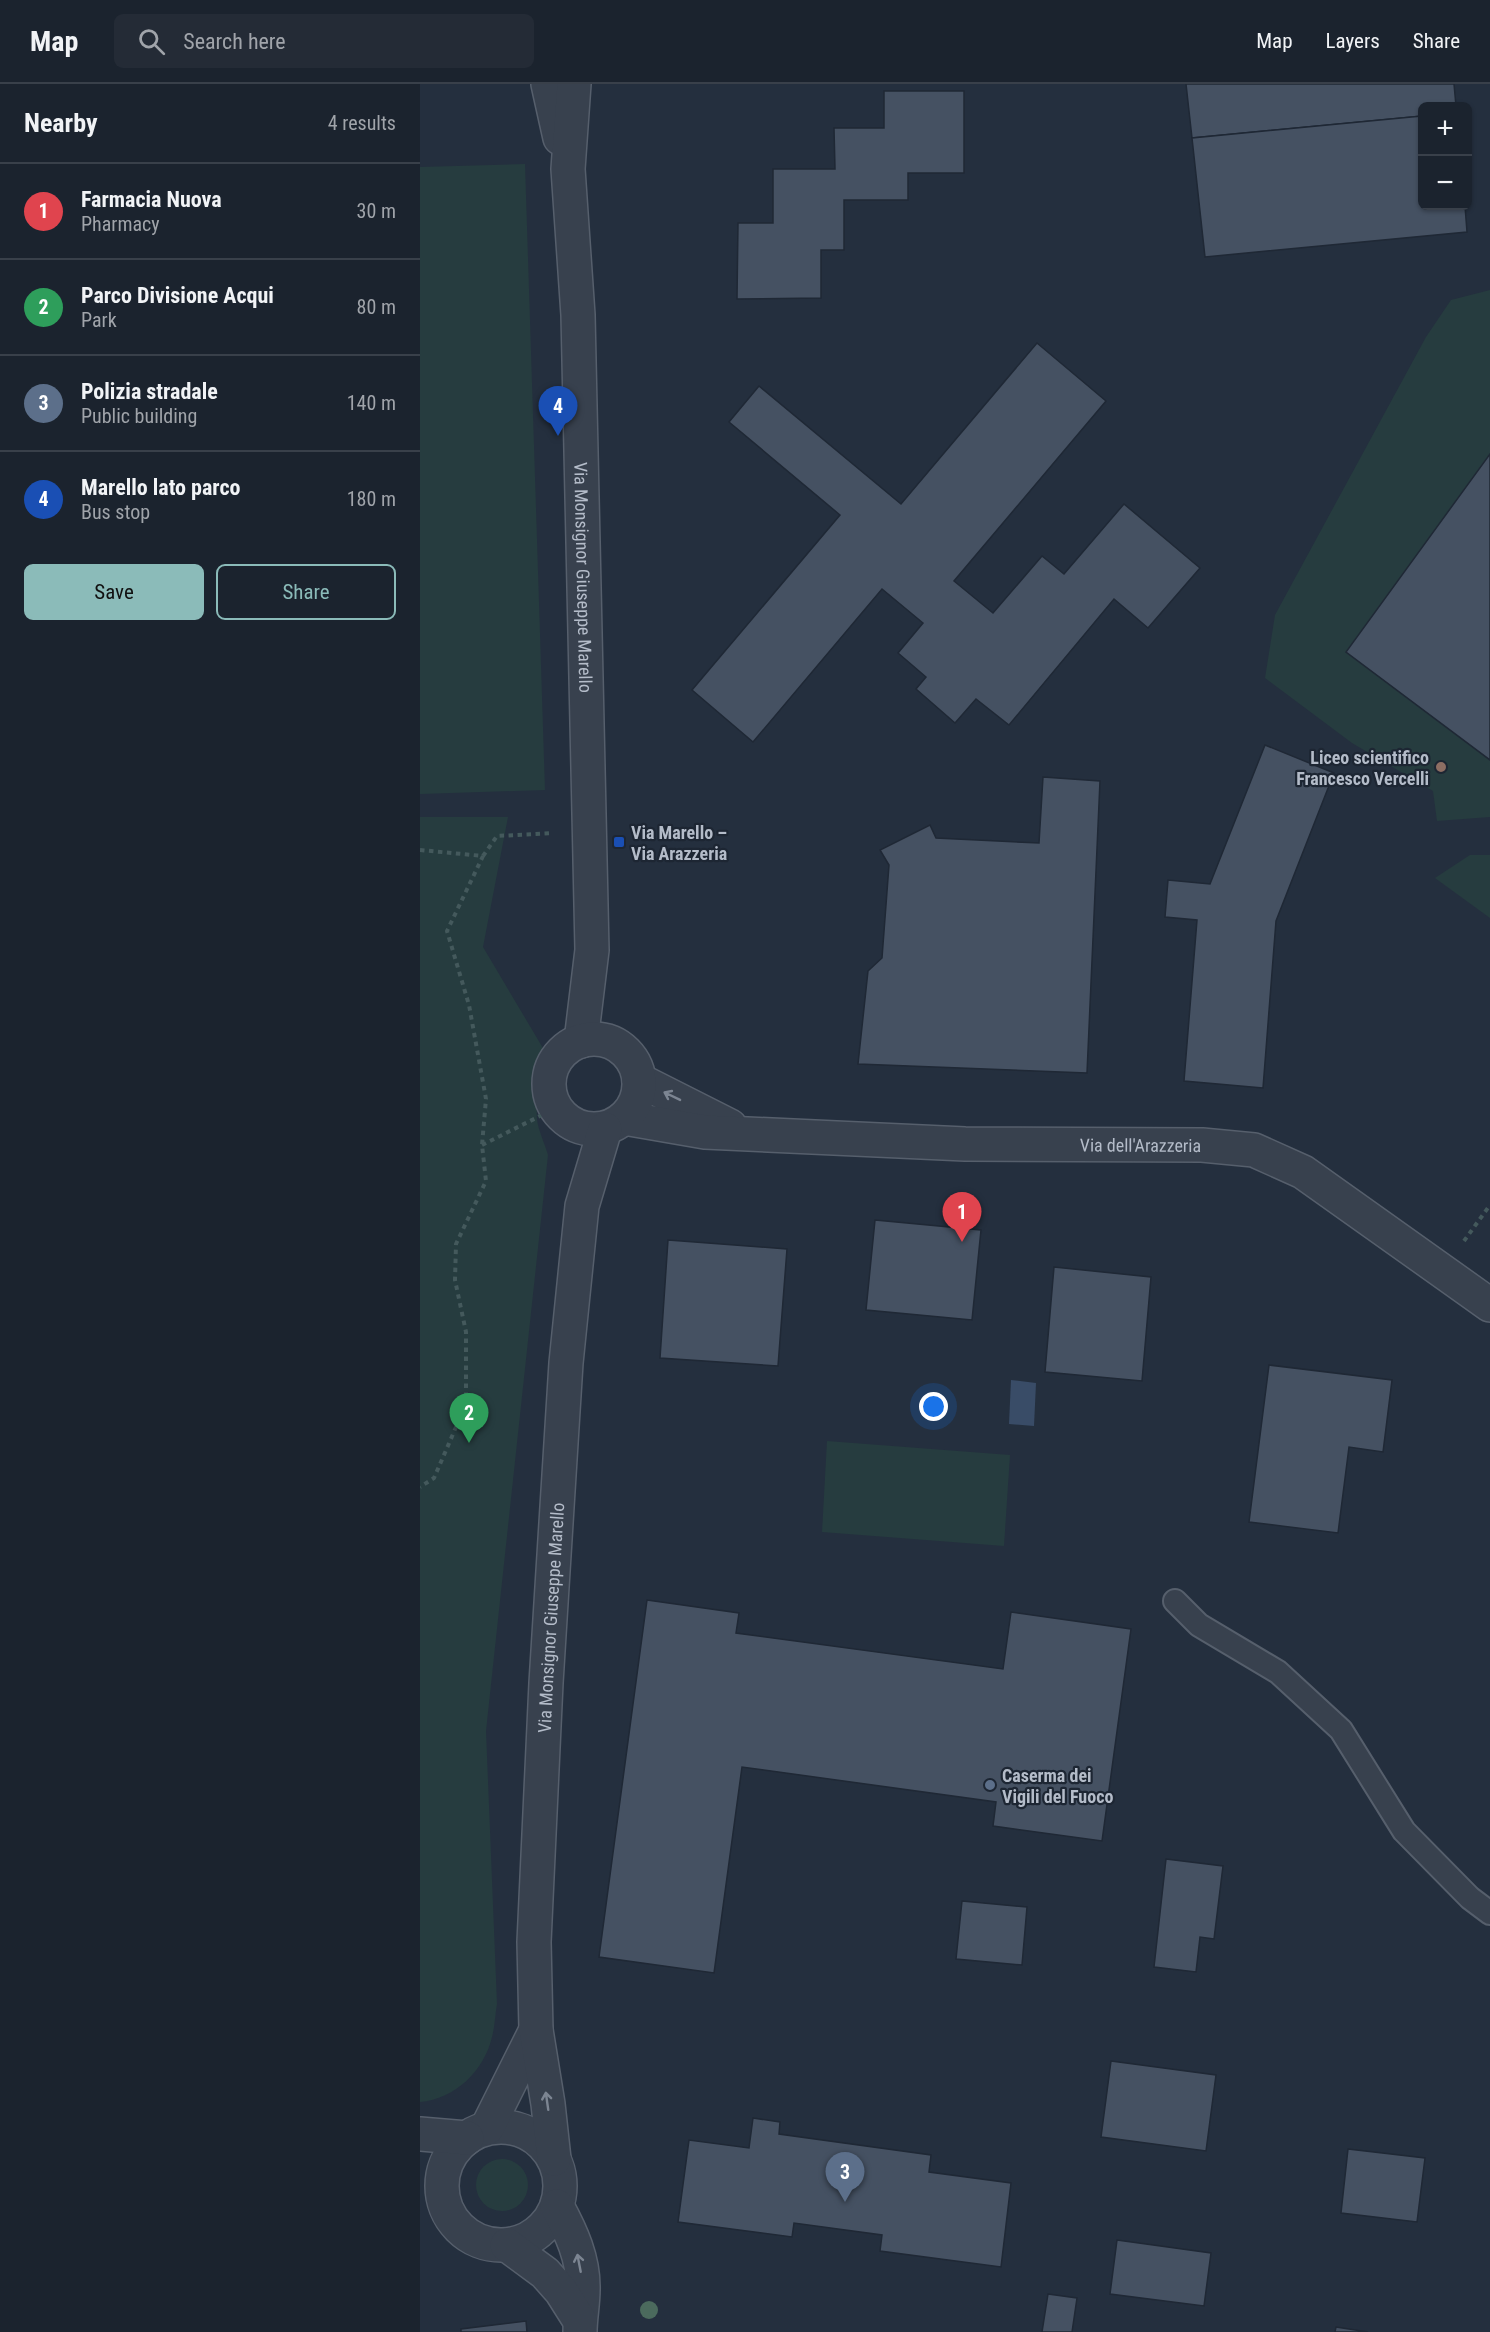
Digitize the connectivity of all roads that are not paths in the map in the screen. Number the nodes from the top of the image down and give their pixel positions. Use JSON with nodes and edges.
{"nodes":[{"id":1,"x":548,"y":84,"type":"edge"},
{"id":2,"x":574,"y":84,"type":"edge"},
{"id":3,"x":568,"y":170,"type":"junction"},
{"id":4,"x":592,"y":950,"type":"junction"},
{"id":5,"x":581,"y":1041,"type":"junction"},
{"id":6,"x":614,"y":1044,"type":"junction"},
{"id":7,"x":639,"y":1080,"type":"junction"},
{"id":8,"x":564,"y":1116,"type":"junction"},
{"id":9,"x":615,"y":1123,"type":"junction"},
{"id":10,"x":742,"y":1133,"type":"junction"},
{"id":11,"x":582,"y":1206,"type":"junction"},
{"id":12,"x":1490,"y":1305,"type":"edge"},
{"id":13,"x":1175,"y":1601,"type":"dead end"},
{"id":14,"x":1490,"y":1913,"type":"edge"},
{"id":15,"x":536,"y":2030,"type":"junction"},
{"id":16,"x":477,"y":2133,"type":"junction"},
{"id":17,"x":420,"y":2134,"type":"edge"},
{"id":18,"x":554,"y":2159,"type":"junction"},
{"id":19,"x":432,"y":2195,"type":"edge"},
{"id":20,"x":557,"y":2206,"type":"junction"},
{"id":21,"x":507,"y":2246,"type":"junction"},
{"id":22,"x":580,"y":2326,"type":"edge"}],
"edges":[{"from":1,"to":3,"type":"street","name":"Via Monsignor Giuseppe Marello"},
{"from":2,"to":3,"type":"street","name":"Via Monsignor Giuseppe Marello"},
{"from":3,"to":4,"type":"street","name":"Via Monsignor Giuseppe Marello"},
{"from":4,"to":5,"type":"street","name":"Via Monsignor Giuseppe Marello"},
{"from":4,"to":6,"type":"street","name":"Via Monsignor Giuseppe Marello"},
{"from":5,"to":6,"type":"street"},
{"from":5,"to":8,"type":"street","name":"Via Monsignor Giuseppe Marello"},
{"from":6,"to":7,"type":"street"},
{"from":7,"to":9,"type":"street","name":"Via Monsignor Giuseppe Marello"},
{"from":10,"to":7,"type":"street","name":"Via dell'Arazzeria","one_way":true},
{"from":8,"to":9,"type":"street"},
{"from":8,"to":11,"type":"street","name":"Via Monsignor Giuseppe Marello"},
{"from":9,"to":10,"type":"street","name":"Via dell'Arazzeria"},
{"from":9,"to":11,"type":"street","name":"Via Monsignor Giuseppe Marello"},
{"from":10,"to":12,"type":"street","name":"Via dell'Arazzeria"},
{"from":11,"to":15,"type":"street","name":"Via Monsignor Giuseppe Marello"},
{"from":13,"to":14,"type":"lane"},
{"from":15,"to":16,"type":"street","name":"Via Monsignor Giuseppe Marello"},
{"from":18,"to":15,"type":"street","name":"Via Monsignor Giuseppe Marello","one_way":true},
{"from":16,"to":17,"type":"street"},
{"from":16,"to":18,"type":"street"},
{"from":16,"to":19,"type":"street"},
{"from":18,"to":20,"type":"street"},
{"from":19,"to":21,"type":"street"},
{"from":20,"to":21,"type":"street"},
{"from":22,"to":20,"type":"street","one_way":true},
{"from":21,"to":22,"type":"street"}]}
